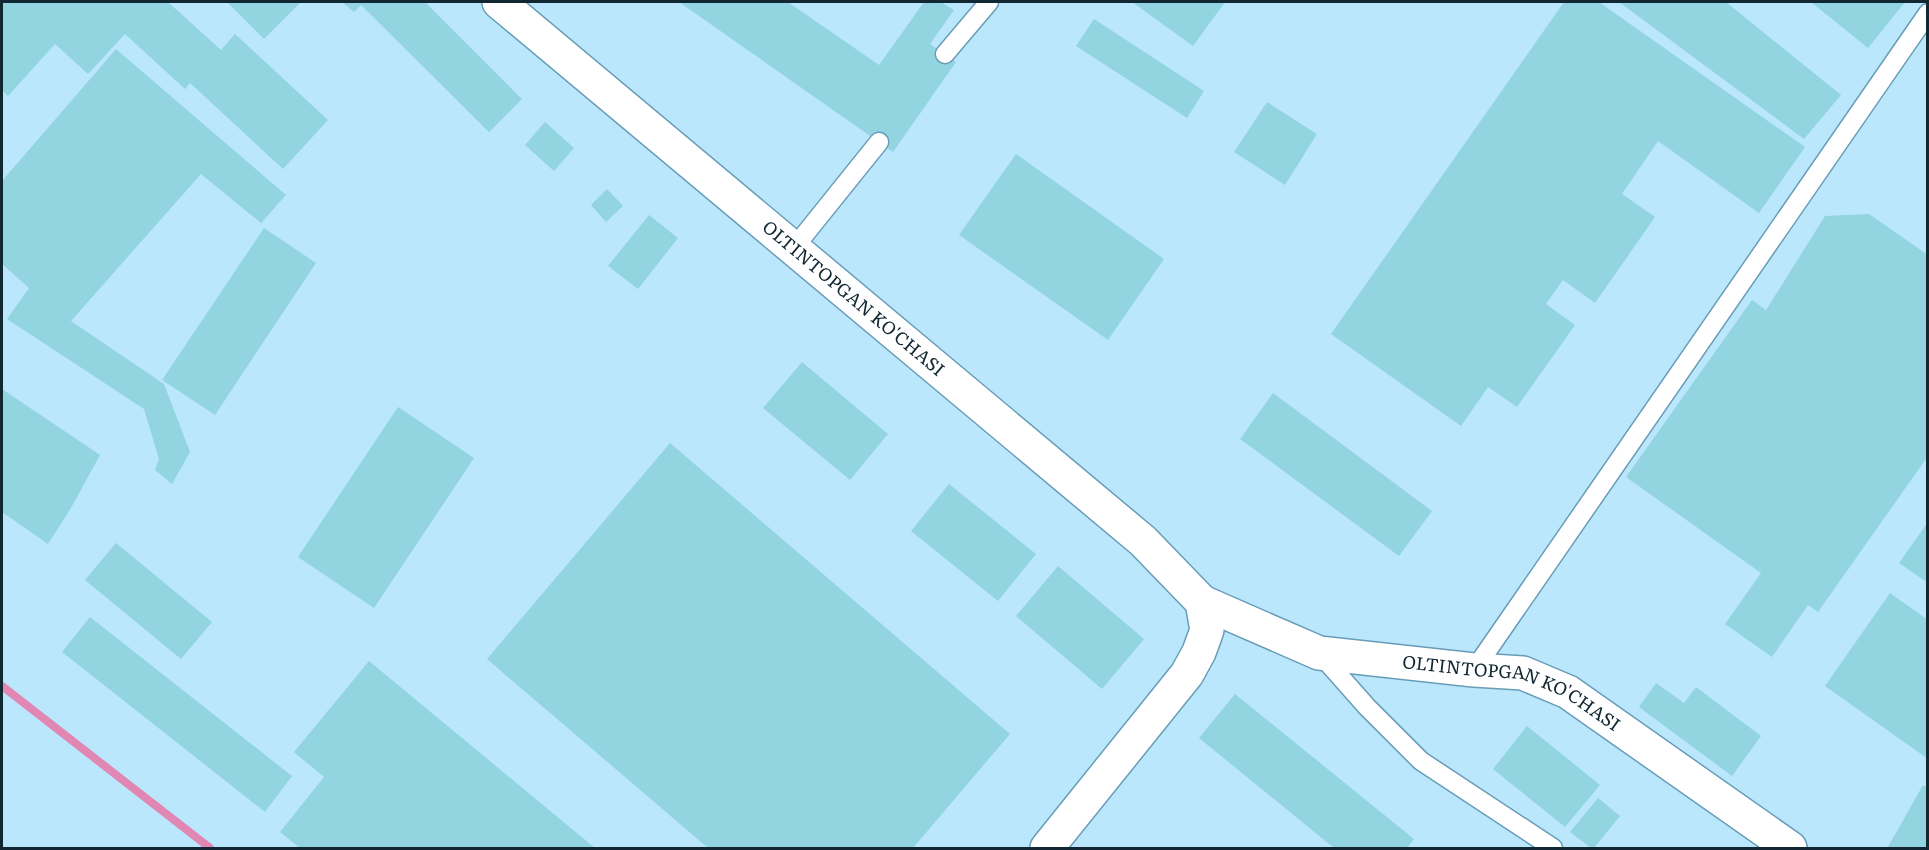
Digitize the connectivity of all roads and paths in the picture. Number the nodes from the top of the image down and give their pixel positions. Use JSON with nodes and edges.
{"nodes":[{"id":1,"x":499,"y":2,"type":"edge"},
{"id":2,"x":989,"y":2,"type":"edge"},
{"id":3,"x":1928,"y":13,"type":"edge"},
{"id":4,"x":945,"y":54,"type":"dead end"},
{"id":5,"x":879,"y":142,"type":"dead end"},
{"id":6,"x":794,"y":249,"type":"junction"},
{"id":7,"x":1202,"y":602,"type":"junction"},
{"id":8,"x":1319,"y":653,"type":"junction"},
{"id":9,"x":1474,"y":670,"type":"junction"},
{"id":10,"x":1047,"y":849,"type":"edge"},
{"id":11,"x":1553,"y":849,"type":"edge"},
{"id":12,"x":1790,"y":849,"type":"edge"}],
"edges":[{"from":1,"to":6,"type":"street","name":"OLTINTOPGAN KO'CHASI"},
{"from":2,"to":4,"type":"lane"},
{"from":3,"to":9,"type":"lane"},
{"from":5,"to":6,"type":"lane"},
{"from":6,"to":7,"type":"street","name":"OLTINTOPGAN KO'CHASI"},
{"from":7,"to":8,"type":"street","name":"OLTINTOPGAN KO'CHASI"},
{"from":7,"to":10,"type":"street"},
{"from":8,"to":9,"type":"street","name":"OLTINTOPGAN KO'CHASI"},
{"from":8,"to":11,"type":"lane"},
{"from":9,"to":12,"type":"street","name":"OLTINTOPGAN KO'CHASI"}]}
